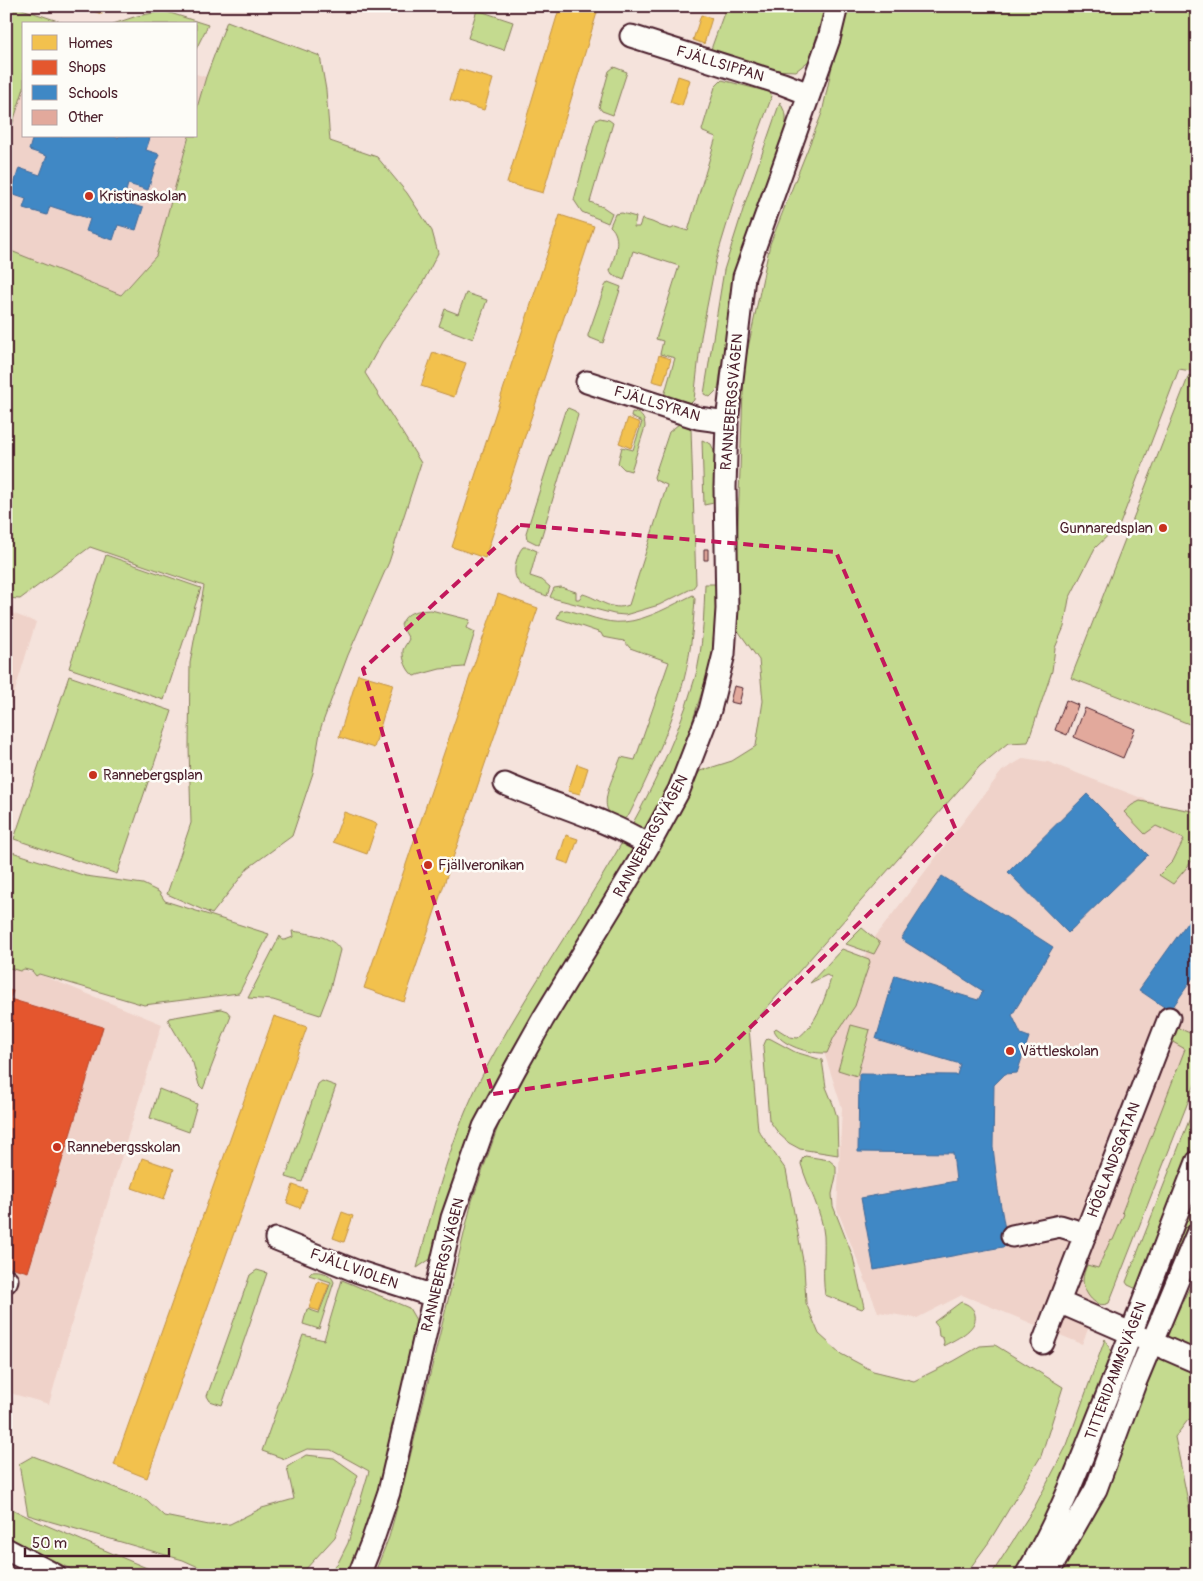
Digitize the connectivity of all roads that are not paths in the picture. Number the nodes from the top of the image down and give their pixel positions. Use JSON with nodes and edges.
{"nodes":[{"id":1,"x":838,"y":6,"type":"edge"},
{"id":2,"x":631,"y":36,"type":"dead end"},
{"id":3,"x":809,"y":94,"type":"junction"},
{"id":4,"x":587,"y":382,"type":"dead end"},
{"id":5,"x":727,"y":422,"type":"junction"},
{"id":6,"x":505,"y":784,"type":"dead end"},
{"id":7,"x":649,"y":845,"type":"junction"},
{"id":8,"x":1169,"y":1018,"type":"dead end"},
{"id":9,"x":1197,"y":1162,"type":"edge"},
{"id":10,"x":1086,"y":1234,"type":"junction"},
{"id":11,"x":1197,"y":1234,"type":"edge"},
{"id":12,"x":1012,"y":1236,"type":"dead end"},
{"id":13,"x":276,"y":1239,"type":"dead end"},
{"id":14,"x":434,"y":1296,"type":"junction"},
{"id":15,"x":1059,"y":1302,"type":"junction"},
{"id":16,"x":1132,"y":1333,"type":"junction"},
{"id":17,"x":1152,"y":1342,"type":"junction"},
{"id":18,"x":1043,"y":1343,"type":"dead end"},
{"id":19,"x":1197,"y":1362,"type":"edge"},
{"id":20,"x":6,"y":1549,"type":"edge"},
{"id":21,"x":55,"y":1575,"type":"edge"},
{"id":22,"x":359,"y":1575,"type":"edge"},
{"id":23,"x":1026,"y":1575,"type":"edge"},
{"id":24,"x":1048,"y":1575,"type":"edge"}],
"edges":[{"from":1,"to":3,"type":"street","name":"RANNEBERGSVÄGEN"},
{"from":2,"to":3,"type":"street","name":"FJÄLLSIPPAN"},
{"from":3,"to":5,"type":"street","name":"RANNEBERGSVÄGEN"},
{"from":4,"to":5,"type":"street","name":"FJÄLLSYRAN"},
{"from":5,"to":7,"type":"street","name":"RANNEBERGSVÄGEN"},
{"from":6,"to":7,"type":"street"},
{"from":7,"to":14,"type":"street","name":"RANNEBERGSVÄGEN"},
{"from":8,"to":10,"type":"street","name":"HÖGLANDSGATAN"},
{"from":9,"to":16,"type":"street","name":"TITTERIDAMMSVÄGEN"},
{"from":10,"to":12,"type":"street"},
{"from":10,"to":15,"type":"street","name":"HÖGLANDSGATAN"},
{"from":11,"to":17,"type":"street","name":"TITTERIDAMMSVÄGEN"},
{"from":13,"to":14,"type":"street","name":"FJÄLLVIOLEN"},
{"from":14,"to":22,"type":"street","name":"RANNEBERGSVÄGEN"},
{"from":15,"to":16,"type":"street"},
{"from":15,"to":18,"type":"street","name":"HÖGLANDSGATAN"},
{"from":16,"to":17,"type":"street"},
{"from":16,"to":23,"type":"street","name":"TITTERIDAMMSVÄGEN"},
{"from":17,"to":19,"type":"street"},
{"from":17,"to":24,"type":"street","name":"TITTERIDAMMSVÄGEN"},
{"from":20,"to":21,"type":"street"}]}
